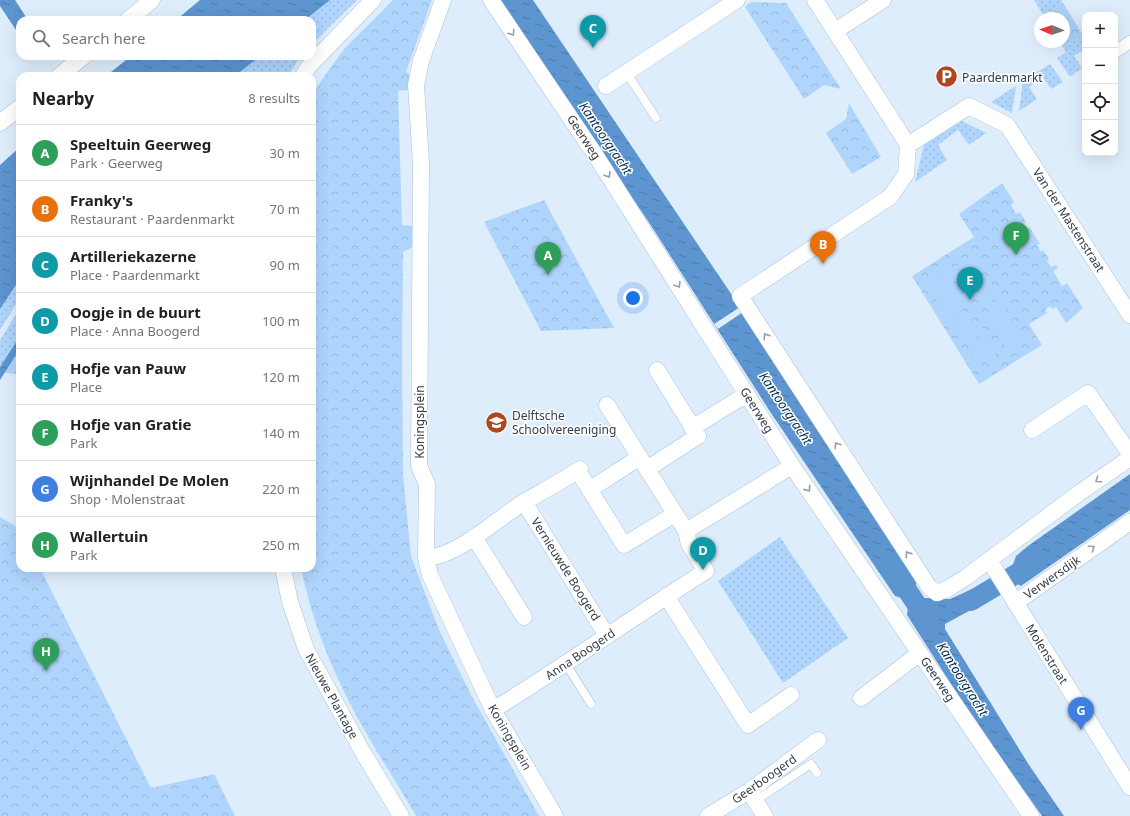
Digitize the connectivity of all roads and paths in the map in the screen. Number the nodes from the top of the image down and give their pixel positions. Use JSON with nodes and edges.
{"nodes":[{"id":1,"x":152,"y":0,"type":"edge"},
{"id":2,"x":373,"y":0,"type":"edge"},
{"id":3,"x":443,"y":0,"type":"edge"},
{"id":4,"x":491,"y":0,"type":"edge"},
{"id":5,"x":737,"y":0,"type":"edge"},
{"id":6,"x":815,"y":0,"type":"edge"},
{"id":7,"x":883,"y":0,"type":"edge"},
{"id":8,"x":133,"y":16,"type":"edge"},
{"id":9,"x":835,"y":31,"type":"junction"},
{"id":10,"x":1130,"y":42,"type":"edge"},
{"id":11,"x":1118,"y":50,"type":"edge"},
{"id":12,"x":316,"y":59,"type":"edge"},
{"id":13,"x":79,"y":60,"type":"edge"},
{"id":14,"x":315,"y":60,"type":"edge"},
{"id":15,"x":64,"y":72,"type":"edge"},
{"id":16,"x":305,"y":72,"type":"edge"},
{"id":17,"x":626,"y":72,"type":"junction"},
{"id":18,"x":606,"y":86,"type":"dead end"},
{"id":19,"x":16,"y":110,"type":"edge"},
{"id":20,"x":656,"y":118,"type":"dead end"},
{"id":21,"x":0,"y":123,"type":"edge"},
{"id":22,"x":908,"y":146,"type":"junction"},
{"id":23,"x":1130,"y":315,"type":"edge"},
{"id":24,"x":657,"y":370,"type":"dead end"},
{"id":25,"x":747,"y":394,"type":"junction"},
{"id":26,"x":607,"y":405,"type":"dead end"},
{"id":27,"x":692,"y":428,"type":"junction"},
{"id":28,"x":1032,"y":430,"type":"dead end"},
{"id":29,"x":1130,"y":454,"type":"edge"},
{"id":30,"x":1130,"y":458,"type":"edge"},
{"id":31,"x":643,"y":463,"type":"junction"},
{"id":32,"x":792,"y":466,"type":"junction"},
{"id":33,"x":589,"y":490,"type":"junction"},
{"id":34,"x":524,"y":502,"type":"junction"},
{"id":35,"x":675,"y":514,"type":"junction"},
{"id":36,"x":1130,"y":522,"type":"edge"},
{"id":37,"x":686,"y":531,"type":"junction"},
{"id":38,"x":474,"y":537,"type":"junction"},
{"id":39,"x":426,"y":558,"type":"junction"},
{"id":40,"x":989,"y":560,"type":"junction"},
{"id":41,"x":284,"y":572,"type":"edge"},
{"id":42,"x":666,"y":596,"type":"junction"},
{"id":43,"x":1012,"y":598,"type":"junction"},
{"id":44,"x":524,"y":617,"type":"dead end"},
{"id":45,"x":607,"y":636,"type":"junction"},
{"id":46,"x":920,"y":653,"type":"junction"},
{"id":47,"x":566,"y":664,"type":"junction"},
{"id":48,"x":791,"y":695,"type":"dead end"},
{"id":49,"x":861,"y":698,"type":"dead end"},
{"id":50,"x":590,"y":704,"type":"dead end"},
{"id":51,"x":493,"y":710,"type":"junction"},
{"id":52,"x":818,"y":740,"type":"dead end"},
{"id":53,"x":817,"y":773,"type":"dead end"},
{"id":54,"x":1130,"y":788,"type":"edge"},
{"id":55,"x":752,"y":796,"type":"junction"},
{"id":56,"x":401,"y":816,"type":"edge"},
{"id":57,"x":555,"y":816,"type":"edge"},
{"id":58,"x":708,"y":816,"type":"edge"},
{"id":59,"x":765,"y":816,"type":"edge"},
{"id":60,"x":1031,"y":816,"type":"edge"}],
"edges":[{"from":1,"to":8,"type":"street"},
{"from":2,"to":12,"type":"street"},
{"from":3,"to":39,"type":"street","name":"Koningsplein"},
{"from":4,"to":25,"type":"street","name":"Geerweg","one_way":true},
{"from":5,"to":17,"type":"street"},
{"from":6,"to":9,"type":"street"},
{"from":7,"to":9,"type":"street"},
{"from":9,"to":22,"type":"street"},
{"from":10,"to":11,"type":"street"},
{"from":13,"to":15,"type":"street"},
{"from":14,"to":16,"type":"street"},
{"from":17,"to":18,"type":"street"},
{"from":17,"to":20,"type":"lane"},
{"from":19,"to":21,"type":"street"},
{"from":22,"to":23,"type":"street","name":"Van der Mastenstraat"},
{"from":40,"to":22,"type":"street","one_way":true},
{"from":24,"to":27,"type":"street"},
{"from":25,"to":27,"type":"street"},
{"from":25,"to":32,"type":"street","name":"Geerweg"},
{"from":26,"to":31,"type":"street","name":"Anna Boogerd"},
{"from":27,"to":31,"type":"street"},
{"from":28,"to":29,"type":"street"},
{"from":30,"to":40,"type":"street","one_way":true},
{"from":31,"to":33,"type":"street"},
{"from":31,"to":35,"type":"street","name":"Anna Boogerd"},
{"from":32,"to":37,"type":"street"},
{"from":32,"to":46,"type":"street","name":"Geerweg","one_way":true},
{"from":33,"to":34,"type":"street"},
{"from":33,"to":35,"type":"street"},
{"from":34,"to":38,"type":"street"},
{"from":34,"to":45,"type":"street","name":"Vernieuwde Boogerd"},
{"from":35,"to":37,"type":"street","name":"Anna Boogerd"},
{"from":43,"to":36,"type":"street","name":"Verwersdijk","one_way":true},
{"from":37,"to":42,"type":"street","name":"Anna Boogerd"},
{"from":38,"to":39,"type":"street"},
{"from":38,"to":44,"type":"street"},
{"from":39,"to":51,"type":"street","name":"Koningsplein"},
{"from":40,"to":43,"type":"street","name":"Verwersdijk"},
{"from":41,"to":56,"type":"street","name":"Nieuwe Plantage"},
{"from":42,"to":45,"type":"street","name":"Anna Boogerd"},
{"from":42,"to":48,"type":"street"},
{"from":43,"to":54,"type":"street","name":"Molenstraat"},
{"from":45,"to":47,"type":"street","name":"Anna Boogerd"},
{"from":46,"to":49,"type":"street"},
{"from":46,"to":60,"type":"street","name":"Geerweg"},
{"from":47,"to":50,"type":"lane"},
{"from":47,"to":51,"type":"street","name":"Anna Boogerd"},
{"from":51,"to":57,"type":"street","name":"Koningsplein"},
{"from":52,"to":55,"type":"street","name":"Geerboogerd"},
{"from":53,"to":55,"type":"lane"},
{"from":55,"to":58,"type":"street","name":"Geerboogerd"},
{"from":55,"to":59,"type":"street"}]}
